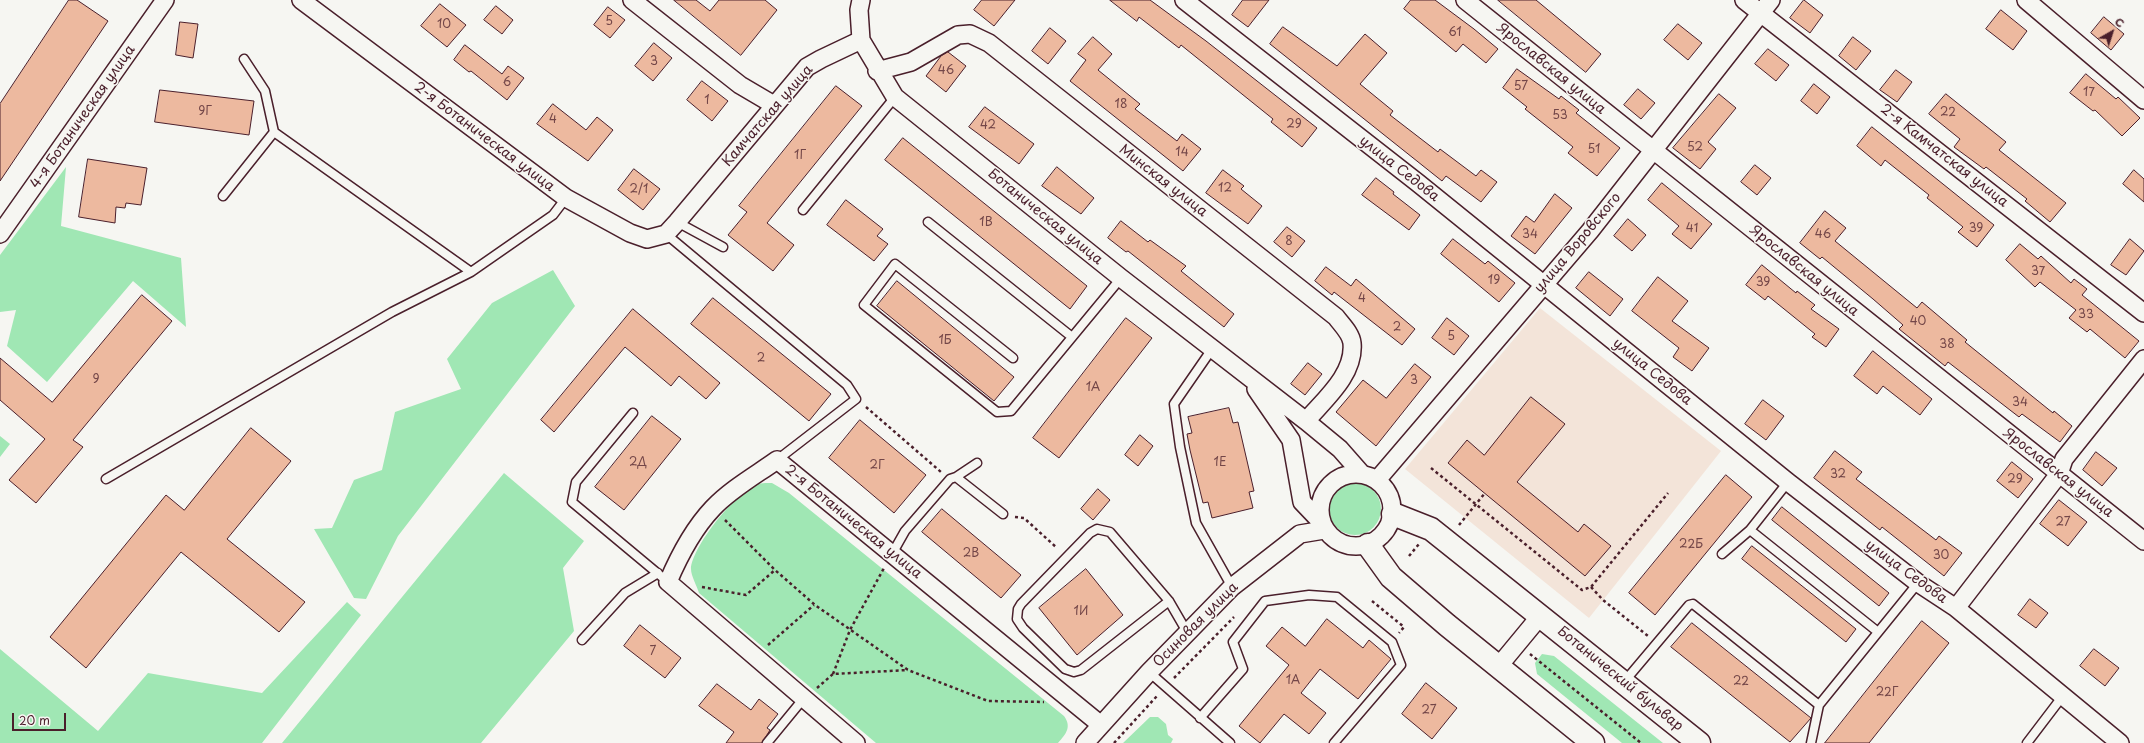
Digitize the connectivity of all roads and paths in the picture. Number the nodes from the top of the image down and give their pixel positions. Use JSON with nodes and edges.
{"nodes":[{"id":1,"x":165,"y":0,"type":"edge"},
{"id":2,"x":301,"y":0,"type":"edge"},
{"id":3,"x":632,"y":0,"type":"edge"},
{"id":4,"x":861,"y":0,"type":"edge"},
{"id":5,"x":1184,"y":0,"type":"edge"},
{"id":6,"x":1465,"y":0,"type":"edge"},
{"id":7,"x":1744,"y":0,"type":"edge"},
{"id":8,"x":1771,"y":0,"type":"edge"},
{"id":9,"x":2026,"y":0,"type":"edge"},
{"id":10,"x":1761,"y":13,"type":"junction"},
{"id":11,"x":861,"y":40,"type":"junction"},
{"id":12,"x":244,"y":59,"type":"dead end"},
{"id":13,"x":877,"y":71,"type":"junction"},
{"id":14,"x":894,"y":97,"type":"junction"},
{"id":15,"x":2144,"y":100,"type":"edge"},
{"id":16,"x":774,"y":105,"type":"junction"},
{"id":17,"x":274,"y":132,"type":"junction"},
{"id":18,"x":1653,"y":150,"type":"junction"},
{"id":19,"x":224,"y":196,"type":"dead end"},
{"id":20,"x":566,"y":198,"type":"junction"},
{"id":21,"x":803,"y":210,"type":"dead end"},
{"id":22,"x":928,"y":222,"type":"dead end"},
{"id":23,"x":672,"y":228,"type":"junction"},
{"id":24,"x":0,"y":234,"type":"edge"},
{"id":25,"x":723,"y":247,"type":"dead end"},
{"id":26,"x":471,"y":272,"type":"junction"},
{"id":27,"x":1121,"y":278,"type":"junction"},
{"id":28,"x":1544,"y":284,"type":"junction"},
{"id":29,"x":2144,"y":312,"type":"edge"},
{"id":30,"x":1072,"y":337,"type":"junction"},
{"id":31,"x":1212,"y":349,"type":"junction"},
{"id":32,"x":1013,"y":358,"type":"dead end"},
{"id":33,"x":2144,"y":359,"type":"edge"},
{"id":34,"x":1248,"y":376,"type":"junction"},
{"id":35,"x":856,"y":399,"type":"junction"},
{"id":36,"x":633,"y":413,"type":"dead end"},
{"id":37,"x":1306,"y":421,"type":"junction"},
{"id":38,"x":777,"y":460,"type":"junction"},
{"id":39,"x":977,"y":463,"type":"dead end"},
{"id":40,"x":1431,"y":468,"type":"dead end"},
{"id":41,"x":2059,"y":474,"type":"junction"},
{"id":42,"x":1370,"y":477,"type":"junction"},
{"id":43,"x":953,"y":478,"type":"junction"},
{"id":44,"x":106,"y":479,"type":"dead end"},
{"id":45,"x":1788,"y":482,"type":"junction"},
{"id":46,"x":1485,"y":493,"type":"dead end"},
{"id":47,"x":1668,"y":493,"type":"dead end"},
{"id":48,"x":1477,"y":504,"type":"junction"},
{"id":49,"x":713,"y":508,"type":"junction"},
{"id":50,"x":1003,"y":514,"type":"joint"},
{"id":51,"x":1393,"y":514,"type":"junction"},
{"id":52,"x":1459,"y":525,"type":"dead end"},
{"id":53,"x":1323,"y":526,"type":"junction"},
{"id":54,"x":1750,"y":530,"type":"junction"},
{"id":55,"x":2144,"y":541,"type":"edge"},
{"id":56,"x":1421,"y":542,"type":"dead end"},
{"id":57,"x":1368,"y":545,"type":"junction"},
{"id":58,"x":892,"y":554,"type":"junction"},
{"id":59,"x":1722,"y":554,"type":"dead end"},
{"id":60,"x":1067,"y":556,"type":"junction"},
{"id":61,"x":1409,"y":556,"type":"dead end"},
{"id":62,"x":775,"y":570,"type":"junction"},
{"id":63,"x":663,"y":577,"type":"junction"},
{"id":64,"x":1918,"y":583,"type":"junction"},
{"id":65,"x":699,"y":587,"type":"dead end"},
{"id":66,"x":1232,"y":587,"type":"junction"},
{"id":67,"x":1591,"y":587,"type":"junction"},
{"id":68,"x":1170,"y":601,"type":"junction"},
{"id":69,"x":1372,"y":601,"type":"dead end"},
{"id":70,"x":815,"y":605,"type":"junction"},
{"id":71,"x":1956,"y":608,"type":"junction"},
{"id":72,"x":1236,"y":615,"type":"dead end"},
{"id":73,"x":1541,"y":615,"type":"junction"},
{"id":74,"x":850,"y":630,"type":"junction"},
{"id":75,"x":1187,"y":632,"type":"junction"},
{"id":76,"x":1878,"y":632,"type":"junction"},
{"id":77,"x":582,"y":640,"type":"dead end"},
{"id":78,"x":1392,"y":642,"type":"junction"},
{"id":79,"x":1657,"y":643,"type":"junction"},
{"id":80,"x":1518,"y":644,"type":"junction"},
{"id":81,"x":754,"y":657,"type":"junction"},
{"id":82,"x":1498,"y":667,"type":"junction"},
{"id":83,"x":908,"y":670,"type":"junction"},
{"id":84,"x":1149,"y":672,"type":"junction"},
{"id":85,"x":833,"y":674,"type":"junction"},
{"id":86,"x":1624,"y":682,"type":"junction"},
{"id":87,"x":1165,"y":687,"type":"junction"},
{"id":88,"x":2062,"y":697,"type":"junction"},
{"id":89,"x":804,"y":698,"type":"junction"},
{"id":90,"x":1074,"y":702,"type":"junction"},
{"id":91,"x":1820,"y":705,"type":"junction"},
{"id":92,"x":1200,"y":718,"type":"junction"},
{"id":93,"x":1101,"y":725,"type":"junction"},
{"id":94,"x":767,"y":743,"type":"edge"},
{"id":95,"x":856,"y":743,"type":"edge"},
{"id":96,"x":1085,"y":743,"type":"edge"},
{"id":97,"x":1114,"y":743,"type":"edge"},
{"id":98,"x":1230,"y":743,"type":"edge"},
{"id":99,"x":1334,"y":743,"type":"edge"},
{"id":100,"x":1594,"y":743,"type":"edge"},
{"id":101,"x":1640,"y":743,"type":"edge"},
{"id":102,"x":1699,"y":743,"type":"edge"},
{"id":103,"x":1811,"y":743,"type":"edge"},
{"id":104,"x":2027,"y":743,"type":"edge"},
{"id":105,"x":2120,"y":743,"type":"edge"}],
"edges":[{"from":1,"to":24,"type":"street","name":"4-я Ботаническая улица"},
{"from":2,"to":20,"type":"street","name":"2-я Ботаническая улица"},
{"from":3,"to":16,"type":"street"},
{"from":4,"to":11,"type":"street"},
{"from":5,"to":28,"type":"street","name":"улица Седова"},
{"from":6,"to":18,"type":"street","name":"Ярославская улица"},
{"from":7,"to":10,"type":"street","name":"2-я Камчатская улица"},
{"from":8,"to":10,"type":"street","name":"улица Воровского"},
{"from":9,"to":15,"type":"street"},
{"from":10,"to":18,"type":"street","name":"улица Воровского"},
{"from":10,"to":29,"type":"street","name":"2-я Камчатская улица"},
{"from":11,"to":13,"type":"street","name":"Ботаническая улица"},
{"from":11,"to":16,"type":"street","name":"Камчатская улица"},
{"from":12,"to":17,"type":"lane"},
{"from":13,"to":14,"type":"street","name":"Ботаническая улица"},
{"from":13,"to":37,"type":"street","name":"Минская улица"},
{"from":14,"to":21,"type":"lane"},
{"from":14,"to":27,"type":"street","name":"Ботаническая улица"},
{"from":16,"to":23,"type":"street","name":"Камчатская улица"},
{"from":17,"to":19,"type":"lane"},
{"from":17,"to":26,"type":"lane"},
{"from":18,"to":28,"type":"street","name":"улица Воровского"},
{"from":18,"to":41,"type":"street","name":"Ярославская улица"},
{"from":20,"to":23,"type":"street","name":"2-я Ботаническая улица"},
{"from":20,"to":26,"type":"lane"},
{"from":22,"to":30,"type":"lane"},
{"from":23,"to":25,"type":"lane"},
{"from":23,"to":35,"type":"lane"},
{"from":26,"to":44,"type":"lane"},
{"from":27,"to":30,"type":"lane"},
{"from":27,"to":31,"type":"street","name":"Ботаническая улица"},
{"from":28,"to":42,"type":"street","name":"улица Воровского"},
{"from":28,"to":45,"type":"street","name":"улица Седова"},
{"from":30,"to":32,"type":"lane"},
{"from":31,"to":34,"type":"street","name":"Ботаническая улица"},
{"from":31,"to":66,"type":"lane"},
{"from":33,"to":41,"type":"street"},
{"from":34,"to":37,"type":"street","name":"Ботаническая улица"},
{"from":34,"to":53,"type":"street","name":"Ботаническая улица"},
{"from":35,"to":38,"type":"lane"},
{"from":35,"to":43,"type":"path"},
{"from":36,"to":63,"type":"lane"},
{"from":37,"to":42,"type":"street","name":"Ботаническая улица"},
{"from":38,"to":49,"type":"street","name":"2-я Ботаническая улица"},
{"from":38,"to":58,"type":"street","name":"2-я Ботаническая улица"},
{"from":39,"to":43,"type":"lane"},
{"from":40,"to":48,"type":"path"},
{"from":41,"to":55,"type":"street","name":"Ярославская улица"},
{"from":41,"to":71,"type":"street"},
{"from":42,"to":51,"type":"street"},
{"from":42,"to":53,"type":"street"},
{"from":43,"to":50,"type":"lane"},
{"from":43,"to":58,"type":"lane"},
{"from":45,"to":54,"type":"lane"},
{"from":45,"to":64,"type":"street","name":"улица Седова"},
{"from":46,"to":48,"type":"path"},
{"from":47,"to":67,"type":"path"},
{"from":48,"to":52,"type":"path"},
{"from":48,"to":67,"type":"path"},
{"from":49,"to":62,"type":"path"},
{"from":49,"to":63,"type":"street","name":"2-я Ботаническая улица"},
{"from":50,"to":60,"type":"path"},
{"from":51,"to":57,"type":"street"},
{"from":51,"to":73,"type":"street","name":"Ботанический бульвар"},
{"from":53,"to":57,"type":"street"},
{"from":53,"to":66,"type":"street","name":"Осиновая улица"},
{"from":54,"to":59,"type":"lane"},
{"from":54,"to":76,"type":"lane"},
{"from":56,"to":61,"type":"path"},
{"from":57,"to":82,"type":"street"},
{"from":58,"to":74,"type":"path"},
{"from":58,"to":90,"type":"street","name":"2-я Ботаническая улица"},
{"from":60,"to":68,"type":"lane"},
{"from":60,"to":68,"type":"lane"},
{"from":62,"to":65,"type":"path"},
{"from":62,"to":70,"type":"path"},
{"from":63,"to":77,"type":"lane"},
{"from":63,"to":81,"type":"street"},
{"from":64,"to":71,"type":"street","name":"улица Седова"},
{"from":64,"to":76,"type":"lane"},
{"from":66,"to":75,"type":"street","name":"Осиновая улица"},
{"from":67,"to":79,"type":"path"},
{"from":68,"to":75,"type":"lane"},
{"from":69,"to":78,"type":"path"},
{"from":70,"to":74,"type":"path"},
{"from":70,"to":81,"type":"path"},
{"from":71,"to":88,"type":"street","name":"улица Седова"},
{"from":72,"to":87,"type":"path"},
{"from":73,"to":80,"type":"street"},
{"from":73,"to":86,"type":"street","name":"Ботанический бульвар"},
{"from":74,"to":83,"type":"path"},
{"from":74,"to":85,"type":"path"},
{"from":75,"to":84,"type":"street","name":"Осиновая улица"},
{"from":76,"to":91,"type":"lane"},
{"from":78,"to":92,"type":"lane"},
{"from":78,"to":99,"type":"lane"},
{"from":79,"to":86,"type":"lane"},
{"from":79,"to":91,"type":"lane"},
{"from":80,"to":82,"type":"street"},
{"from":80,"to":101,"type":"path"},
{"from":81,"to":89,"type":"street"},
{"from":82,"to":100,"type":"street"},
{"from":83,"to":85,"type":"path"},
{"from":83,"to":90,"type":"path"},
{"from":84,"to":87,"type":"lane"},
{"from":84,"to":93,"type":"street","name":"Осиновая улица"},
{"from":85,"to":89,"type":"path"},
{"from":86,"to":102,"type":"street","name":"Ботанический бульвар"},
{"from":87,"to":92,"type":"lane"},
{"from":87,"to":97,"type":"path"},
{"from":88,"to":104,"type":"lane"},
{"from":88,"to":105,"type":"street","name":"улица Седова"},
{"from":89,"to":94,"type":"lane"},
{"from":89,"to":95,"type":"street"},
{"from":90,"to":93,"type":"street","name":"2-я Ботаническая улица"},
{"from":91,"to":103,"type":"lane"},
{"from":92,"to":98,"type":"lane"},
{"from":93,"to":96,"type":"street","name":"Осиновая улица"}]}
